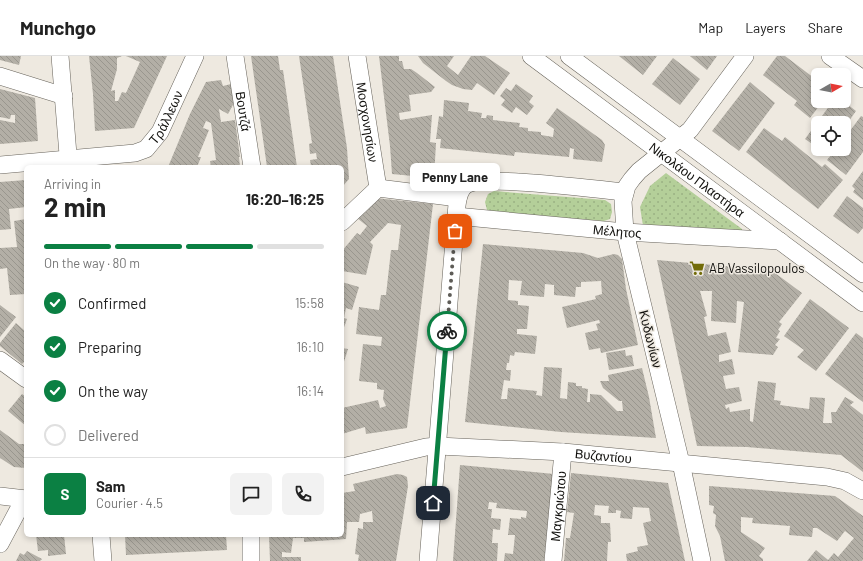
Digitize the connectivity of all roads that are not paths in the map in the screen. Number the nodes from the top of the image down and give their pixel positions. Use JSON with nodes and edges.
{"nodes":[{"id":1,"x":60,"y":56,"type":"edge"},
{"id":2,"x":195,"y":56,"type":"edge"},
{"id":3,"x":235,"y":56,"type":"edge"},
{"id":4,"x":358,"y":56,"type":"edge"},
{"id":5,"x":569,"y":56,"type":"edge"},
{"id":6,"x":745,"y":56,"type":"edge"},
{"id":7,"x":830,"y":56,"type":"edge"},
{"id":8,"x":538,"y":58,"type":"edge"},
{"id":9,"x":0,"y":76,"type":"edge"},
{"id":10,"x":863,"y":79,"type":"edge"},
{"id":11,"x":64,"y":96,"type":"junction"},
{"id":12,"x":680,"y":138,"type":"junction"},
{"id":13,"x":662,"y":153,"type":"junction"},
{"id":14,"x":69,"y":163,"type":"edge"},
{"id":15,"x":0,"y":165,"type":"edge"},
{"id":16,"x":252,"y":165,"type":"edge"},
{"id":17,"x":378,"y":188,"type":"junction"},
{"id":18,"x":625,"y":192,"type":"junction"},
{"id":19,"x":458,"y":198,"type":"junction"},
{"id":20,"x":456,"y":216,"type":"junction"},
{"id":21,"x":344,"y":220,"type":"edge"},
{"id":22,"x":625,"y":232,"type":"junction"},
{"id":23,"x":780,"y":241,"type":"junction"},
{"id":24,"x":862,"y":272,"type":"edge"},
{"id":25,"x":847,"y":291,"type":"junction"},
{"id":26,"x":863,"y":303,"type":"edge"},
{"id":27,"x":0,"y":360,"type":"edge"},
{"id":28,"x":24,"y":378,"type":"edge"},
{"id":29,"x":438,"y":446,"type":"junction"},
{"id":30,"x":563,"y":452,"type":"junction"},
{"id":31,"x":681,"y":463,"type":"junction"},
{"id":32,"x":344,"y":467,"type":"edge"},
{"id":33,"x":863,"y":491,"type":"edge"},
{"id":34,"x":0,"y":496,"type":"edge"},
{"id":35,"x":24,"y":499,"type":"edge"},
{"id":36,"x":24,"y":501,"type":"edge"},
{"id":37,"x":101,"y":537,"type":"edge"},
{"id":38,"x":252,"y":537,"type":"edge"},
{"id":39,"x":0,"y":544,"type":"edge"},
{"id":40,"x":103,"y":561,"type":"edge"},
{"id":41,"x":252,"y":561,"type":"edge"},
{"id":42,"x":428,"y":561,"type":"edge"},
{"id":43,"x":553,"y":561,"type":"edge"},
{"id":44,"x":702,"y":561,"type":"edge"}],
"edges":[{"from":1,"to":11,"type":"street"},
{"from":2,"to":14,"type":"street","name":"Τράλλεων"},
{"from":3,"to":16,"type":"street","name":"Βουτζά"},
{"from":4,"to":17,"type":"street","name":"Μοσχονησίων"},
{"from":5,"to":12,"type":"street","name":"Νικολάου Πλαστήρα"},
{"from":6,"to":12,"type":"street","name":"Κυδωνίων"},
{"from":7,"to":10,"type":"street"},
{"from":8,"to":13,"type":"street","name":"Νικολάου Πλαστήρα"},
{"from":9,"to":11,"type":"street"},
{"from":11,"to":14,"type":"street"},
{"from":12,"to":13,"type":"street","name":"Κυδωνίων"},
{"from":12,"to":24,"type":"street","name":"Νικολάου Πλαστήρα"},
{"from":13,"to":18,"type":"street","name":"Κυδωνίων"},
{"from":13,"to":23,"type":"street","name":"Νικολάου Πλαστήρα"},
{"from":14,"to":15,"type":"street","name":"Τράλλεων"},
{"from":17,"to":19,"type":"street"},
{"from":17,"to":21,"type":"street"},
{"from":18,"to":19,"type":"street"},
{"from":18,"to":22,"type":"street","name":"Κυδωνίων"},
{"from":19,"to":20,"type":"street"},
{"from":20,"to":22,"type":"street","name":"Μέλητος"},
{"from":20,"to":29,"type":"street"},
{"from":22,"to":23,"type":"street","name":"Μέλητος"},
{"from":22,"to":31,"type":"street","name":"Κυδωνίων"},
{"from":23,"to":25,"type":"street","name":"Νικολάου Πλαστήρα"},
{"from":24,"to":25,"type":"street"},
{"from":25,"to":26,"type":"street","name":"Νικολάου Πλαστήρα"},
{"from":27,"to":28,"type":"street"},
{"from":29,"to":30,"type":"street","name":"Βυζαντίου"},
{"from":29,"to":32,"type":"street","name":"Βυζαντίου"},
{"from":29,"to":42,"type":"street"},
{"from":30,"to":31,"type":"street","name":"Βυζαντίου"},
{"from":30,"to":43,"type":"street","name":"Μαγκριώτου"},
{"from":31,"to":33,"type":"street","name":"Βυζαντίου"},
{"from":31,"to":44,"type":"street","name":"Κυδωνίων"},
{"from":34,"to":35,"type":"street"},
{"from":36,"to":39,"type":"street"},
{"from":37,"to":40,"type":"street"},
{"from":38,"to":41,"type":"street"}]}
